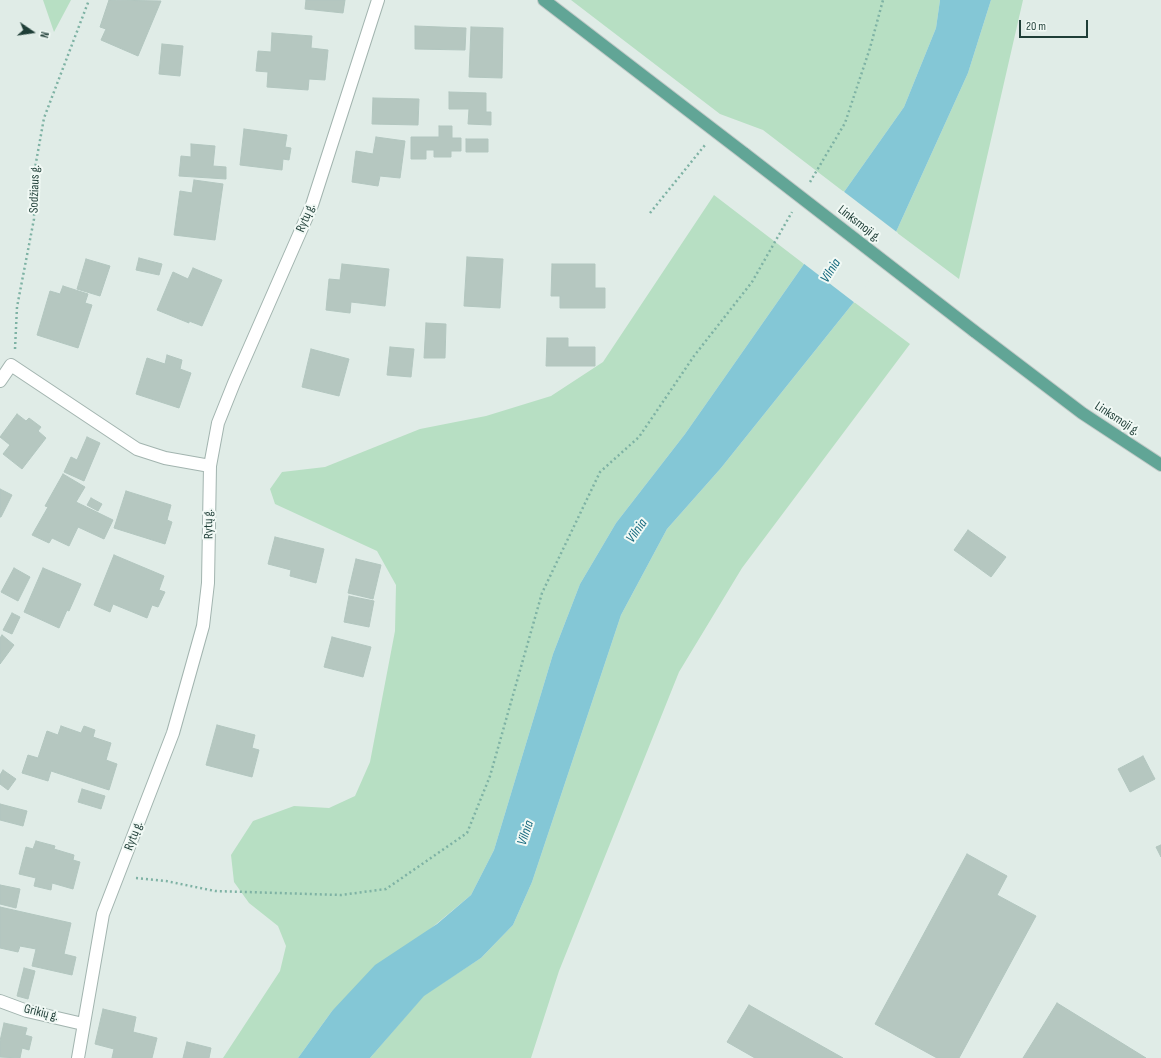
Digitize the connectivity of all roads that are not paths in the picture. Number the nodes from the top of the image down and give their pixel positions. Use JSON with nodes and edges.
{"nodes":[{"id":1,"x":378,"y":0,"type":"edge"},
{"id":2,"x":544,"y":0,"type":"edge"},
{"id":3,"x":0,"y":381,"type":"edge"},
{"id":4,"x":1161,"y":464,"type":"edge"},
{"id":5,"x":210,"y":466,"type":"junction"},
{"id":6,"x":0,"y":1001,"type":"edge"},
{"id":7,"x":83,"y":1024,"type":"junction"},
{"id":8,"x":78,"y":1058,"type":"edge"}],
"edges":[{"from":1,"to":5,"type":"street","name":"Rytų g."},
{"from":2,"to":4,"type":"main road","name":"Linksmoji g.","bridge":true},
{"from":3,"to":5,"type":"street"},
{"from":5,"to":7,"type":"street","name":"Rytų g."},
{"from":6,"to":7,"type":"street","name":"Grikių g."},
{"from":7,"to":8,"type":"street","name":"Rytų g."}]}
